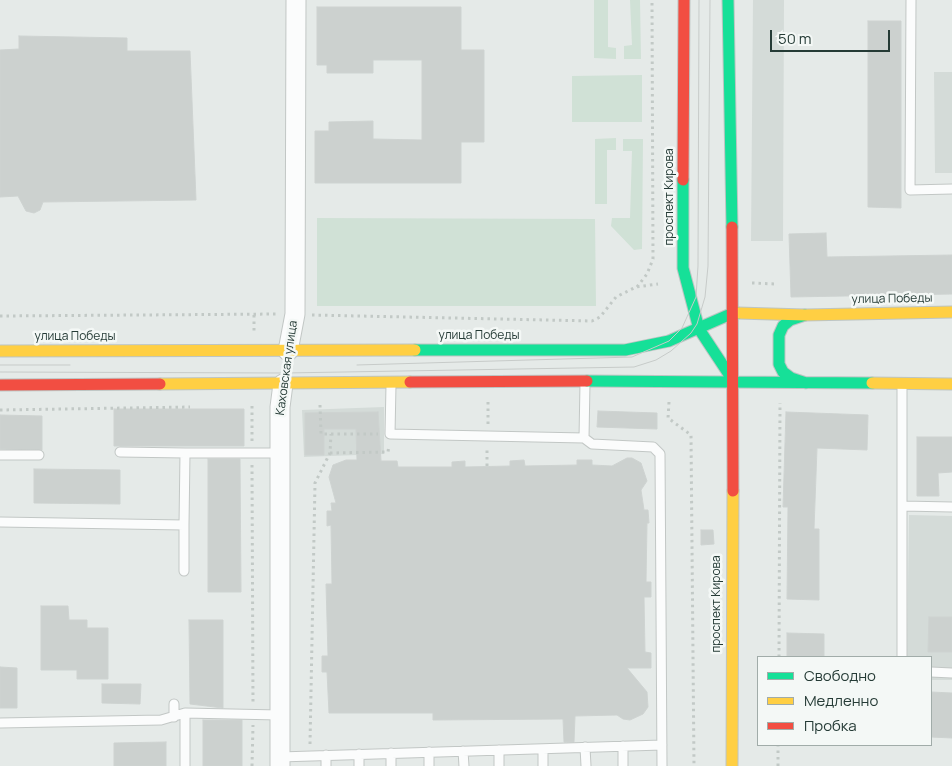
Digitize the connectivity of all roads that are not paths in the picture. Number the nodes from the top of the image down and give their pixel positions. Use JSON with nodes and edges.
{"nodes":[{"id":1,"x":296,"y":0,"type":"edge"},
{"id":2,"x":684,"y":0,"type":"edge"},
{"id":3,"x":728,"y":0,"type":"edge"},
{"id":4,"x":911,"y":0,"type":"edge"},
{"id":5,"x":952,"y":189,"type":"edge"},
{"id":6,"x":952,"y":312,"type":"edge"},
{"id":7,"x":733,"y":313,"type":"junction"},
{"id":8,"x":805,"y":314,"type":"junction"},
{"id":9,"x":699,"y":329,"type":"junction"},
{"id":10,"x":0,"y":351,"type":"edge"},
{"id":11,"x":286,"y":369,"type":"junction"},
{"id":12,"x":585,"y":381,"type":"junction"},
{"id":13,"x":734,"y":382,"type":"junction"},
{"id":14,"x":806,"y":383,"type":"junction"},
{"id":15,"x":391,"y":384,"type":"junction"},
{"id":16,"x":902,"y":384,"type":"junction"},
{"id":17,"x":952,"y":384,"type":"edge"},
{"id":18,"x":0,"y":385,"type":"edge"},
{"id":19,"x":584,"y":438,"type":"junction"},
{"id":20,"x":120,"y":452,"type":"dead end"},
{"id":21,"x":185,"y":453,"type":"junction"},
{"id":22,"x":280,"y":453,"type":"junction"},
{"id":23,"x":0,"y":455,"type":"edge"},
{"id":24,"x":38,"y":455,"type":"dead end"},
{"id":25,"x":902,"y":506,"type":"junction"},
{"id":26,"x":952,"y":507,"type":"edge"},
{"id":27,"x":0,"y":522,"type":"edge"},
{"id":28,"x":184,"y":525,"type":"junction"},
{"id":29,"x":184,"y":571,"type":"dead end"},
{"id":30,"x":902,"y":656,"type":"edge"},
{"id":31,"x":932,"y":672,"type":"edge"},
{"id":32,"x":952,"y":673,"type":"edge"},
{"id":33,"x":174,"y":704,"type":"dead end"},
{"id":34,"x":185,"y":713,"type":"junction"},
{"id":35,"x":279,"y":715,"type":"junction"},
{"id":36,"x":174,"y":717,"type":"junction"},
{"id":37,"x":0,"y":723,"type":"edge"},
{"id":38,"x":662,"y":745,"type":"junction"},
{"id":39,"x":623,"y":746,"type":"junction"},
{"id":40,"x":585,"y":747,"type":"junction"},
{"id":41,"x":543,"y":748,"type":"junction"},
{"id":42,"x":499,"y":750,"type":"junction"},
{"id":43,"x":463,"y":751,"type":"junction"},
{"id":44,"x":429,"y":752,"type":"junction"},
{"id":45,"x":391,"y":753,"type":"junction"},
{"id":46,"x":359,"y":754,"type":"junction"},
{"id":47,"x":326,"y":755,"type":"junction"},
{"id":48,"x":280,"y":761,"type":"edge"},
{"id":49,"x":185,"y":766,"type":"edge"},
{"id":50,"x":326,"y":766,"type":"edge"},
{"id":51,"x":359,"y":766,"type":"edge"},
{"id":52,"x":391,"y":766,"type":"edge"},
{"id":53,"x":429,"y":766,"type":"edge"},
{"id":54,"x":464,"y":766,"type":"edge"},
{"id":55,"x":499,"y":766,"type":"edge"},
{"id":56,"x":543,"y":766,"type":"edge"},
{"id":57,"x":586,"y":766,"type":"edge"},
{"id":58,"x":623,"y":766,"type":"edge"},
{"id":59,"x":662,"y":766,"type":"edge"},
{"id":60,"x":732,"y":766,"type":"edge"}],
"edges":[{"from":1,"to":11,"type":"street","name":"Каховская улица"},
{"from":2,"to":9,"type":"main road","name":"проспект Кирова"},
{"from":3,"to":7,"type":"main road","name":"проспект Кирова"},
{"from":4,"to":5,"type":"lane"},
{"from":6,"to":8,"type":"main road","name":"улица Победы"},
{"from":7,"to":8,"type":"main road","name":"улица Победы"},
{"from":7,"to":9,"type":"main road","name":"улица Победы"},
{"from":7,"to":13,"type":"main road","name":"проспект Кирова"},
{"from":8,"to":14,"type":"main road"},
{"from":9,"to":11,"type":"main road","name":"улица Победы"},
{"from":9,"to":13,"type":"main road","name":"проспект Кирова"},
{"from":10,"to":11,"type":"main road","name":"улица Победы"},
{"from":11,"to":15,"type":"main road","name":"улица Победы"},
{"from":11,"to":18,"type":"main road","name":"улица Победы"},
{"from":11,"to":22,"type":"street","name":"Каховская улица"},
{"from":12,"to":13,"type":"main road","name":"улица Победы"},
{"from":12,"to":15,"type":"main road","name":"улица Победы"},
{"from":12,"to":19,"type":"lane"},
{"from":13,"to":14,"type":"main road","name":"улица Победы"},
{"from":13,"to":60,"type":"main road","name":"проспект Кирова"},
{"from":14,"to":16,"type":"main road","name":"улица Победы"},
{"from":15,"to":19,"type":"lane"},
{"from":16,"to":17,"type":"main road","name":"улица Победы"},
{"from":16,"to":25,"type":"lane"},
{"from":19,"to":38,"type":"lane"},
{"from":20,"to":21,"type":"lane"},
{"from":21,"to":22,"type":"lane"},
{"from":21,"to":28,"type":"lane"},
{"from":22,"to":35,"type":"street","name":"Каховская улица"},
{"from":23,"to":24,"type":"lane"},
{"from":25,"to":26,"type":"lane"},
{"from":25,"to":30,"type":"lane"},
{"from":27,"to":28,"type":"lane"},
{"from":28,"to":29,"type":"lane"},
{"from":31,"to":32,"type":"lane"},
{"from":33,"to":36,"type":"lane"},
{"from":34,"to":35,"type":"lane"},
{"from":34,"to":36,"type":"lane"},
{"from":34,"to":49,"type":"lane"},
{"from":35,"to":48,"type":"street","name":"Каховская улица"},
{"from":36,"to":37,"type":"lane"},
{"from":38,"to":39,"type":"lane"},
{"from":38,"to":59,"type":"lane"},
{"from":39,"to":40,"type":"lane"},
{"from":39,"to":58,"type":"lane"},
{"from":40,"to":41,"type":"lane"},
{"from":40,"to":57,"type":"lane"},
{"from":41,"to":42,"type":"lane"},
{"from":41,"to":56,"type":"lane"},
{"from":42,"to":43,"type":"lane"},
{"from":42,"to":55,"type":"lane"},
{"from":43,"to":44,"type":"lane"},
{"from":43,"to":54,"type":"lane"},
{"from":44,"to":45,"type":"lane"},
{"from":44,"to":53,"type":"lane"},
{"from":45,"to":46,"type":"lane"},
{"from":45,"to":52,"type":"lane"},
{"from":46,"to":47,"type":"lane"},
{"from":46,"to":51,"type":"lane"},
{"from":47,"to":48,"type":"lane"},
{"from":47,"to":50,"type":"lane"}]}
